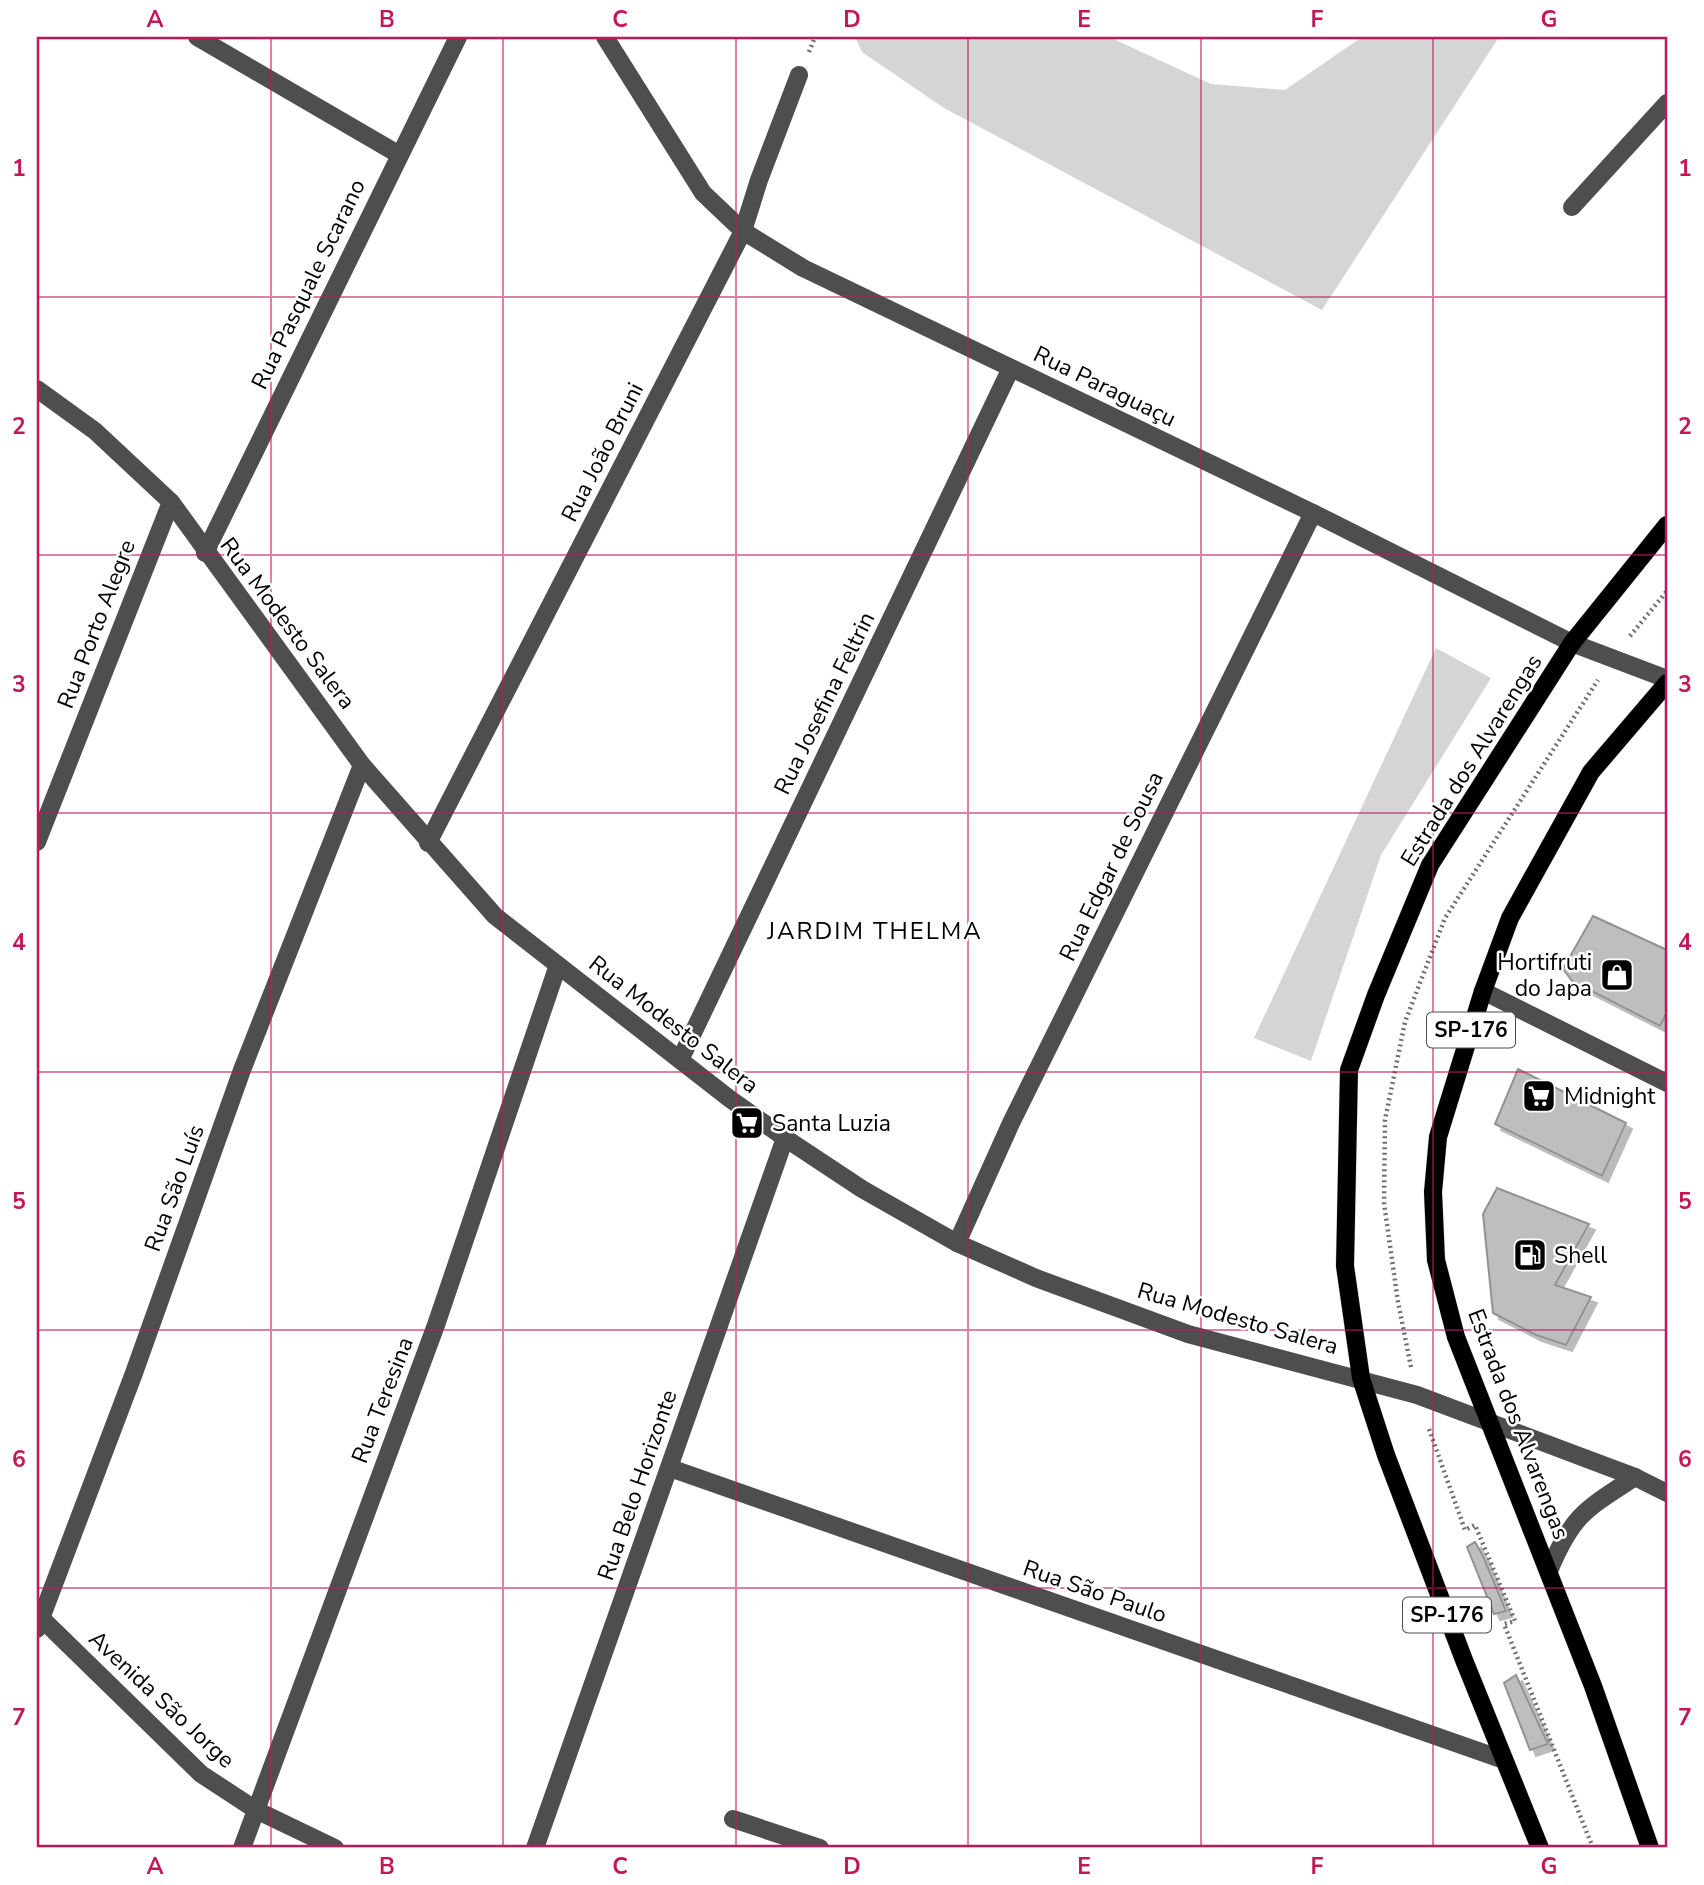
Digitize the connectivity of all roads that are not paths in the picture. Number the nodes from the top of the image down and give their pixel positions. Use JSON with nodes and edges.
{"nodes":[{"id":1,"x":197,"y":37,"type":"edge"},
{"id":2,"x":458,"y":37,"type":"edge"},
{"id":3,"x":605,"y":37,"type":"edge"},
{"id":4,"x":799,"y":75,"type":"dead end"},
{"id":5,"x":1667,"y":103,"type":"edge"},
{"id":6,"x":398,"y":154,"type":"junction"},
{"id":7,"x":1572,"y":207,"type":"dead end"},
{"id":8,"x":743,"y":231,"type":"junction"},
{"id":9,"x":1012,"y":368,"type":"junction"},
{"id":10,"x":37,"y":389,"type":"edge"},
{"id":11,"x":171,"y":502,"type":"junction"},
{"id":12,"x":1313,"y":513,"type":"junction"},
{"id":13,"x":1667,"y":525,"type":"edge"},
{"id":14,"x":205,"y":553,"type":"junction"},
{"id":15,"x":1572,"y":643,"type":"junction"},
{"id":16,"x":1667,"y":681,"type":"edge"},
{"id":17,"x":362,"y":765,"type":"junction"},
{"id":18,"x":37,"y":842,"type":"edge"},
{"id":19,"x":428,"y":843,"type":"junction"},
{"id":20,"x":558,"y":965,"type":"junction"},
{"id":21,"x":1483,"y":991,"type":"junction"},
{"id":22,"x":680,"y":1060,"type":"junction"},
{"id":23,"x":1667,"y":1083,"type":"edge"},
{"id":24,"x":785,"y":1138,"type":"junction"},
{"id":25,"x":957,"y":1243,"type":"junction"},
{"id":26,"x":1362,"y":1378,"type":"junction"},
{"id":27,"x":1486,"y":1420,"type":"junction"},
{"id":28,"x":670,"y":1468,"type":"junction"},
{"id":29,"x":1635,"y":1478,"type":"junction"},
{"id":30,"x":1667,"y":1493,"type":"edge"},
{"id":31,"x":1549,"y":1571,"type":"junction"},
{"id":32,"x":38,"y":1621,"type":"edge"},
{"id":33,"x":1504,"y":1760,"type":"junction"},
{"id":34,"x":256,"y":1810,"type":"junction"},
{"id":35,"x":733,"y":1819,"type":"dead end"},
{"id":36,"x":242,"y":1848,"type":"edge"},
{"id":37,"x":335,"y":1848,"type":"edge"},
{"id":38,"x":536,"y":1848,"type":"edge"},
{"id":39,"x":820,"y":1848,"type":"edge"},
{"id":40,"x":1540,"y":1848,"type":"edge"},
{"id":41,"x":1650,"y":1848,"type":"edge"}],
"edges":[{"from":1,"to":6,"type":"street"},
{"from":2,"to":6,"type":"street","name":"Rua Pasquale Scarano"},
{"from":3,"to":8,"type":"street","name":"Rua Paraguaçu"},
{"from":4,"to":8,"type":"street","name":"Rua João Bruni"},
{"from":5,"to":7,"type":"street"},
{"from":6,"to":14,"type":"street","name":"Rua Pasquale Scarano"},
{"from":8,"to":9,"type":"street","name":"Rua Paraguaçu"},
{"from":8,"to":19,"type":"street","name":"Rua João Bruni"},
{"from":9,"to":12,"type":"street","name":"Rua Paraguaçu"},
{"from":9,"to":22,"type":"street","name":"Rua Josefina Feltrin"},
{"from":10,"to":11,"type":"street","name":"Rua Modesto Salera"},
{"from":11,"to":14,"type":"street","name":"Rua Modesto Salera"},
{"from":11,"to":18,"type":"street","name":"Rua Porto Alegre"},
{"from":12,"to":15,"type":"street","name":"Rua Paraguaçu"},
{"from":12,"to":25,"type":"street","name":"Rua Edgar de Sousa"},
{"from":13,"to":15,"type":"main road","name":"Estrada dos Alvarengas","number":"SP-176"},
{"from":14,"to":17,"type":"street","name":"Rua Modesto Salera"},
{"from":15,"to":16,"type":"street","name":"Rua Paraguaçu"},
{"from":15,"to":26,"type":"main road","name":"Estrada dos Alvarengas","number":"SP-176"},
{"from":16,"to":21,"type":"main road","name":"Estrada dos Alvarengas","number":"SP-176"},
{"from":17,"to":19,"type":"street","name":"Rua Modesto Salera"},
{"from":17,"to":32,"type":"street","name":"Rua São Luís"},
{"from":19,"to":20,"type":"street","name":"Rua Modesto Salera"},
{"from":20,"to":22,"type":"street","name":"Rua Modesto Salera"},
{"from":20,"to":34,"type":"street","name":"Rua Teresina"},
{"from":21,"to":23,"type":"street"},
{"from":21,"to":27,"type":"main road","name":"Estrada dos Alvarengas","number":"SP-176"},
{"from":22,"to":24,"type":"street","name":"Rua Modesto Salera"},
{"from":24,"to":25,"type":"street","name":"Rua Modesto Salera"},
{"from":24,"to":28,"type":"street","name":"Rua Belo Horizonte"},
{"from":25,"to":26,"type":"street","name":"Rua Modesto Salera"},
{"from":26,"to":27,"type":"street","name":"Rua Modesto Salera"},
{"from":26,"to":33,"type":"main road","name":"Estrada dos Alvarengas","number":"SP-176"},
{"from":27,"to":29,"type":"street","name":"Rua Modesto Salera"},
{"from":27,"to":31,"type":"main road","name":"Estrada dos Alvarengas","number":"SP-176"},
{"from":28,"to":33,"type":"street","name":"Rua São Paulo"},
{"from":28,"to":38,"type":"street","name":"Rua Belo Horizonte"},
{"from":29,"to":30,"type":"street","name":"Rua Modesto Salera"},
{"from":29,"to":31,"type":"street"},
{"from":31,"to":41,"type":"main road","name":"Estrada dos Alvarengas","number":"SP-176"},
{"from":32,"to":34,"type":"street","name":"Avenida São Jorge"},
{"from":33,"to":40,"type":"main road","name":"Estrada dos Alvarengas","number":"SP-176"},
{"from":34,"to":36,"type":"street","name":"Rua Teresina"},
{"from":34,"to":37,"type":"street","name":"Avenida São Jorge"},
{"from":35,"to":39,"type":"street"}]}
